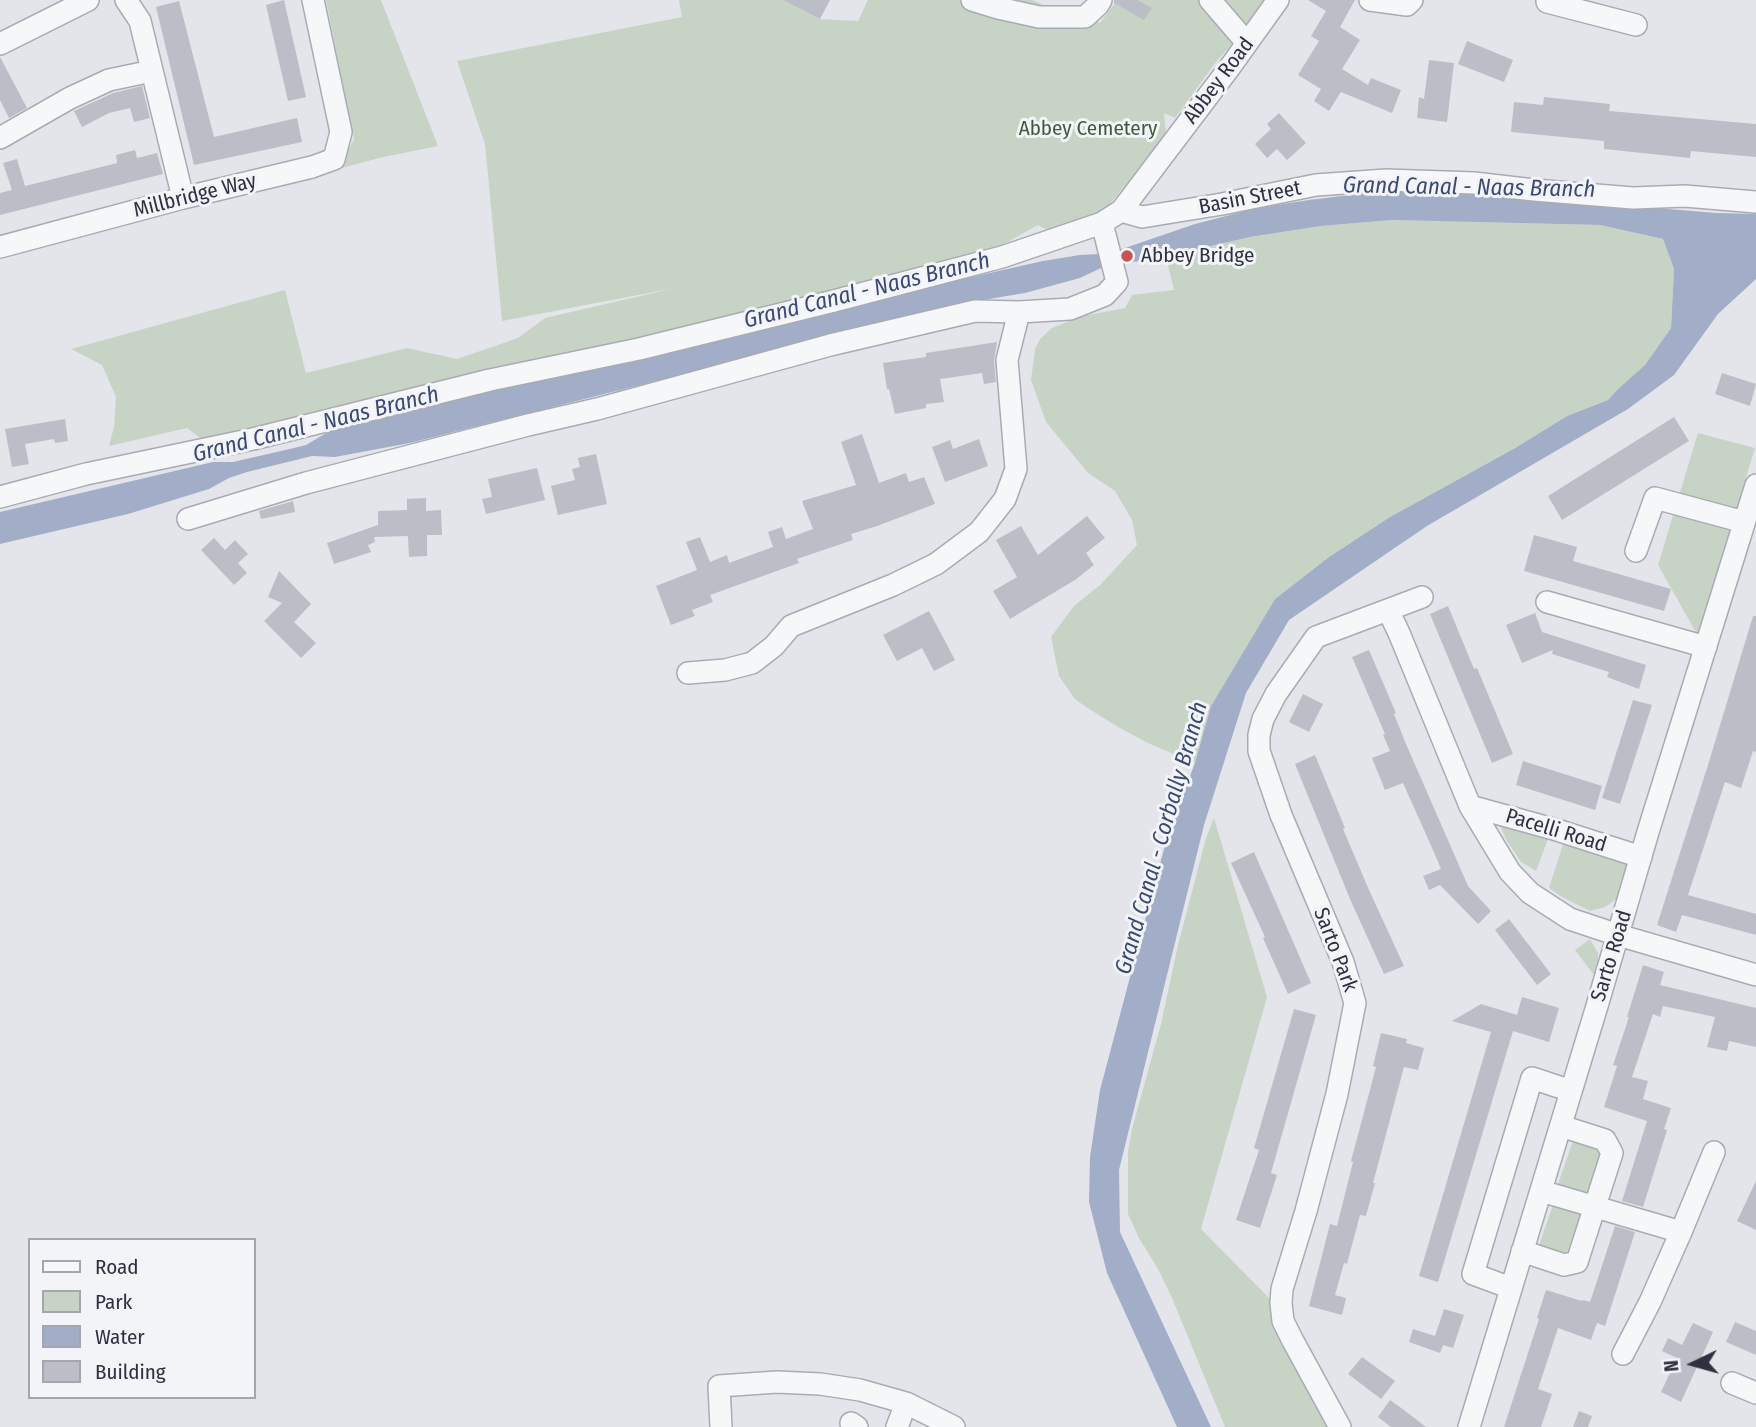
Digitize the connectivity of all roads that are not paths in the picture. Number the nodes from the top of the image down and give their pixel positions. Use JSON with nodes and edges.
{"nodes":[{"id":1,"x":88,"y":0,"type":"edge"},
{"id":2,"x":126,"y":0,"type":"edge"},
{"id":3,"x":313,"y":0,"type":"edge"},
{"id":4,"x":972,"y":0,"type":"edge"},
{"id":5,"x":1101,"y":0,"type":"edge"},
{"id":6,"x":1210,"y":0,"type":"edge"},
{"id":7,"x":1278,"y":0,"type":"edge"},
{"id":8,"x":1370,"y":0,"type":"edge"},
{"id":9,"x":1412,"y":0,"type":"edge"},
{"id":10,"x":1547,"y":0,"type":"edge"},
{"id":11,"x":1636,"y":25,"type":"dead end"},
{"id":12,"x":3,"y":35,"type":"edge"},
{"id":13,"x":1247,"y":43,"type":"junction"},
{"id":14,"x":152,"y":71,"type":"junction"},
{"id":15,"x":0,"y":138,"type":"edge"},
{"id":16,"x":183,"y":198,"type":"junction"},
{"id":17,"x":1756,"y":202,"type":"edge"},
{"id":18,"x":1121,"y":211,"type":"junction"},
{"id":19,"x":1105,"y":230,"type":"junction"},
{"id":20,"x":0,"y":247,"type":"edge"},
{"id":21,"x":1019,"y":312,"type":"junction"},
{"id":22,"x":1756,"y":485,"type":"edge"},
{"id":23,"x":0,"y":497,"type":"edge"},
{"id":24,"x":188,"y":519,"type":"dead end"},
{"id":25,"x":1744,"y":522,"type":"junction"},
{"id":26,"x":1636,"y":551,"type":"dead end"},
{"id":27,"x":1422,"y":597,"type":"dead end"},
{"id":28,"x":1546,"y":601,"type":"dead end"},
{"id":29,"x":1388,"y":610,"type":"junction"},
{"id":30,"x":1706,"y":648,"type":"junction"},
{"id":31,"x":688,"y":673,"type":"dead end"},
{"id":32,"x":1470,"y":806,"type":"junction"},
{"id":33,"x":1641,"y":857,"type":"junction"},
{"id":34,"x":1618,"y":935,"type":"junction"},
{"id":35,"x":1756,"y":975,"type":"edge"},
{"id":36,"x":1571,"y":1091,"type":"junction"},
{"id":37,"x":1561,"y":1126,"type":"junction"},
{"id":38,"x":1714,"y":1152,"type":"dead end"},
{"id":39,"x":1541,"y":1191,"type":"junction"},
{"id":40,"x":1595,"y":1207,"type":"junction"},
{"id":41,"x":1681,"y":1232,"type":"junction"},
{"id":42,"x":1522,"y":1251,"type":"junction"},
{"id":43,"x":1511,"y":1288,"type":"junction"},
{"id":44,"x":1623,"y":1354,"type":"dead end"},
{"id":45,"x":1732,"y":1384,"type":"dead end"},
{"id":46,"x":1756,"y":1394,"type":"edge"},
{"id":47,"x":906,"y":1403,"type":"junction"},
{"id":48,"x":721,"y":1427,"type":"edge"},
{"id":49,"x":897,"y":1427,"type":"edge"},
{"id":50,"x":954,"y":1427,"type":"edge"},
{"id":51,"x":1340,"y":1427,"type":"edge"},
{"id":52,"x":1469,"y":1427,"type":"edge"}],
"edges":[{"from":1,"to":12,"type":"street"},
{"from":2,"to":14,"type":"street"},
{"from":3,"to":16,"type":"street","name":"Millbridge Way"},
{"from":4,"to":5,"type":"street"},
{"from":6,"to":13,"type":"street"},
{"from":7,"to":13,"type":"street","name":"Abbey Road"},
{"from":8,"to":9,"type":"street"},
{"from":10,"to":11,"type":"street"},
{"from":13,"to":18,"type":"street","name":"Abbey Road"},
{"from":14,"to":15,"type":"street"},
{"from":14,"to":16,"type":"street"},
{"from":16,"to":20,"type":"street","name":"Millbridge Way"},
{"from":17,"to":18,"type":"street","name":"Basin Street"},
{"from":18,"to":19,"type":"street","name":"Abbey Road"},
{"from":19,"to":21,"type":"street"},
{"from":19,"to":23,"type":"street","name":"Abbey Road"},
{"from":21,"to":24,"type":"street"},
{"from":21,"to":31,"type":"street"},
{"from":22,"to":25,"type":"street","name":"Sarto Road"},
{"from":25,"to":26,"type":"street"},
{"from":25,"to":30,"type":"street","name":"Sarto Road"},
{"from":27,"to":29,"type":"street","name":"Sarto Park"},
{"from":28,"to":30,"type":"street"},
{"from":29,"to":32,"type":"street"},
{"from":29,"to":51,"type":"street","name":"Sarto Park"},
{"from":30,"to":33,"type":"street","name":"Sarto Road"},
{"from":32,"to":33,"type":"street","name":"Pacelli Road"},
{"from":32,"to":34,"type":"street"},
{"from":33,"to":34,"type":"street","name":"Sarto Road"},
{"from":34,"to":35,"type":"street"},
{"from":34,"to":36,"type":"street","name":"Sarto Road"},
{"from":36,"to":37,"type":"street","name":"Sarto Road"},
{"from":36,"to":43,"type":"street"},
{"from":37,"to":39,"type":"street","name":"Sarto Road"},
{"from":37,"to":40,"type":"street"},
{"from":38,"to":41,"type":"street"},
{"from":39,"to":40,"type":"street"},
{"from":39,"to":42,"type":"street","name":"Sarto Road"},
{"from":40,"to":41,"type":"street"},
{"from":40,"to":42,"type":"street"},
{"from":41,"to":44,"type":"street"},
{"from":42,"to":43,"type":"street","name":"Sarto Road"},
{"from":43,"to":52,"type":"street","name":"Sarto Road"},
{"from":45,"to":46,"type":"street"},
{"from":47,"to":48,"type":"street"},
{"from":47,"to":49,"type":"street"},
{"from":47,"to":50,"type":"street"}]}
